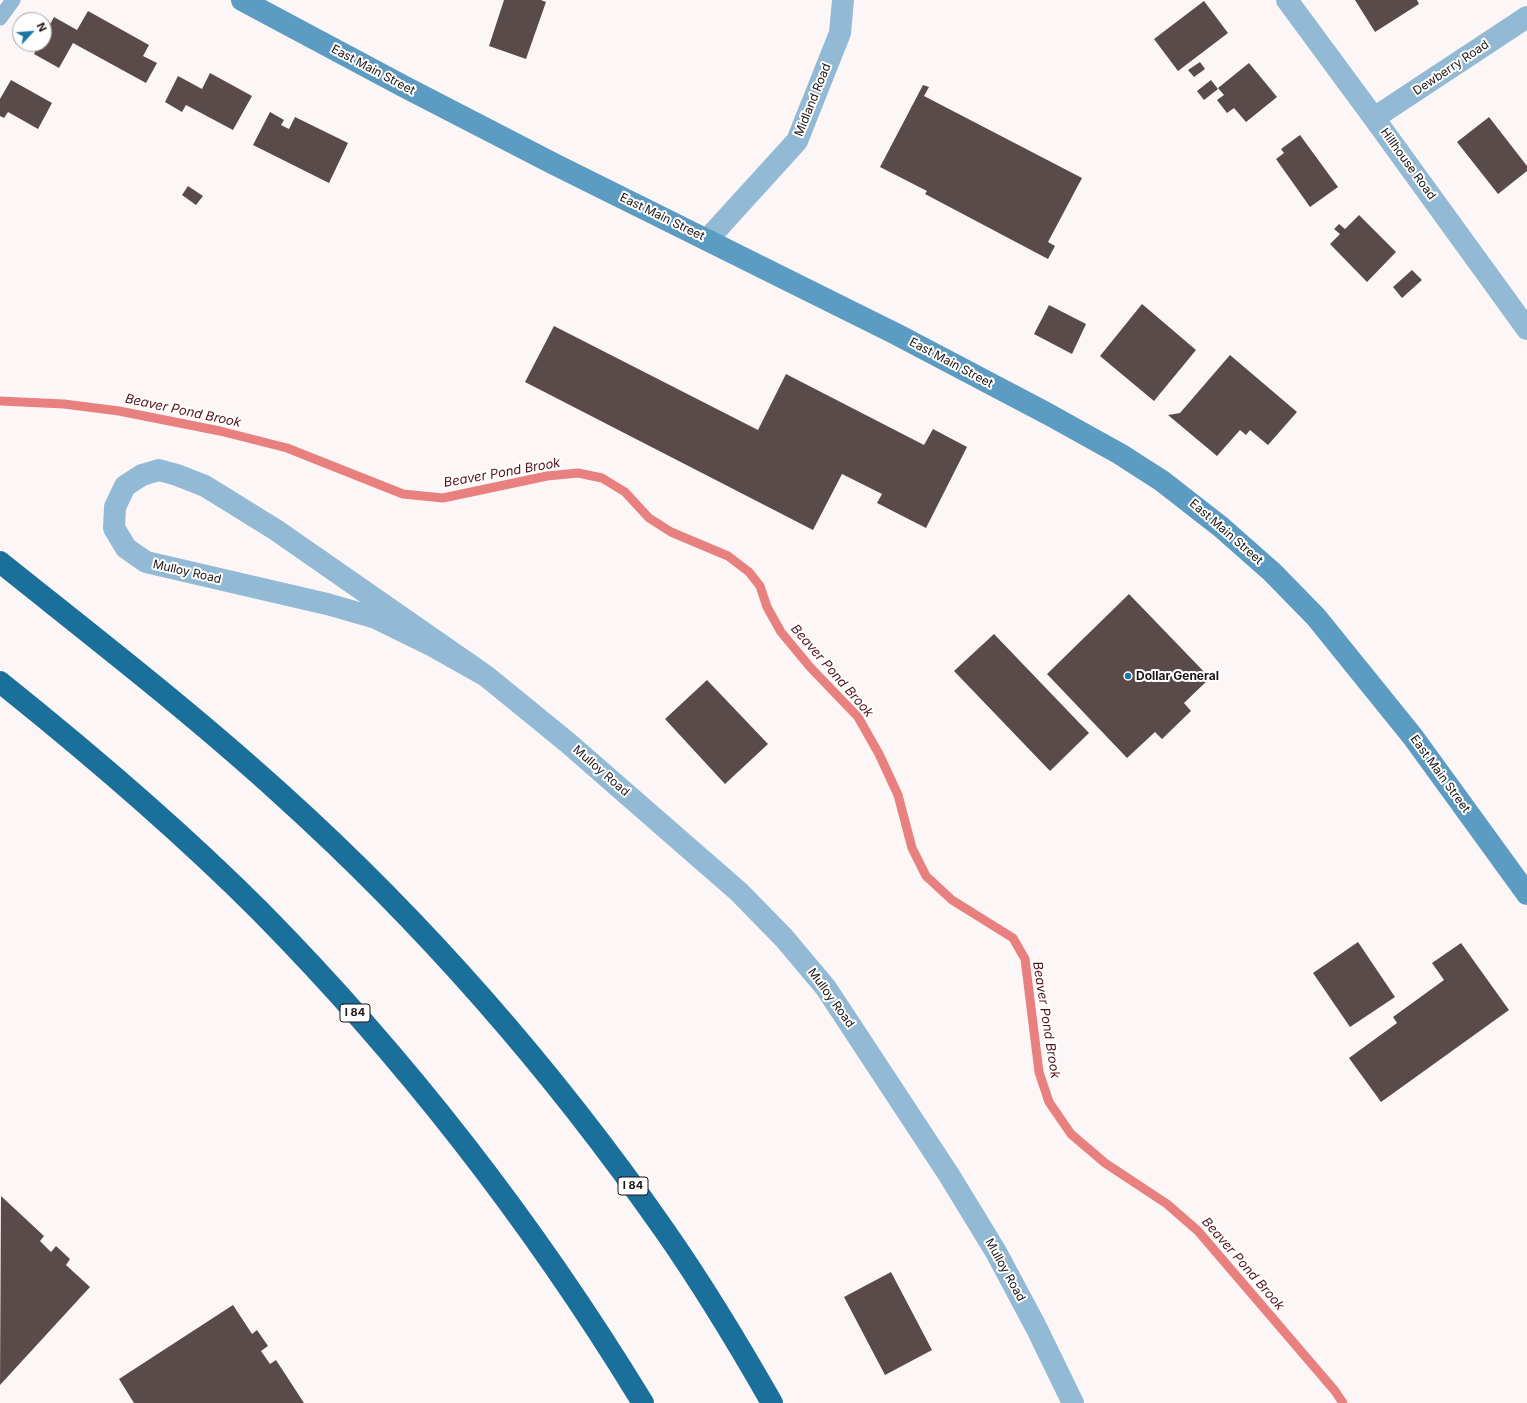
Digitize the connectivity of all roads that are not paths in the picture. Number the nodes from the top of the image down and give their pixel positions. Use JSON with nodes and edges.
{"nodes":[{"id":1,"x":13,"y":0,"type":"edge"},
{"id":2,"x":242,"y":0,"type":"edge"},
{"id":3,"x":843,"y":0,"type":"edge"},
{"id":4,"x":1287,"y":0,"type":"edge"},
{"id":5,"x":1527,"y":17,"type":"edge"},
{"id":6,"x":0,"y":18,"type":"edge"},
{"id":7,"x":1374,"y":118,"type":"junction"},
{"id":8,"x":707,"y":240,"type":"junction"},
{"id":9,"x":1527,"y":329,"type":"edge"},
{"id":10,"x":0,"y":562,"type":"edge"},
{"id":11,"x":486,"y":676,"type":"junction"},
{"id":12,"x":0,"y":682,"type":"edge"},
{"id":13,"x":1523,"y":884,"type":"edge"},
{"id":14,"x":642,"y":1403,"type":"edge"},
{"id":15,"x":772,"y":1403,"type":"edge"},
{"id":16,"x":1073,"y":1403,"type":"edge"}],
"edges":[{"from":1,"to":6,"type":"lane"},
{"from":2,"to":8,"type":"main road","name":"East Main Street"},
{"from":3,"to":8,"type":"street","name":"Midland Road"},
{"from":4,"to":7,"type":"street","name":"Hillhouse Road"},
{"from":5,"to":7,"type":"street","name":"Dewberry Road"},
{"from":7,"to":9,"type":"street","name":"Hillhouse Road"},
{"from":8,"to":13,"type":"main road","name":"East Main Street"},
{"from":10,"to":15,"type":"highway","number":"I 84"},
{"from":11,"to":11,"type":"street","name":"Mulloy Road"},
{"from":11,"to":16,"type":"street","name":"Mulloy Road"},
{"from":12,"to":14,"type":"highway","number":"I 84"}]}
